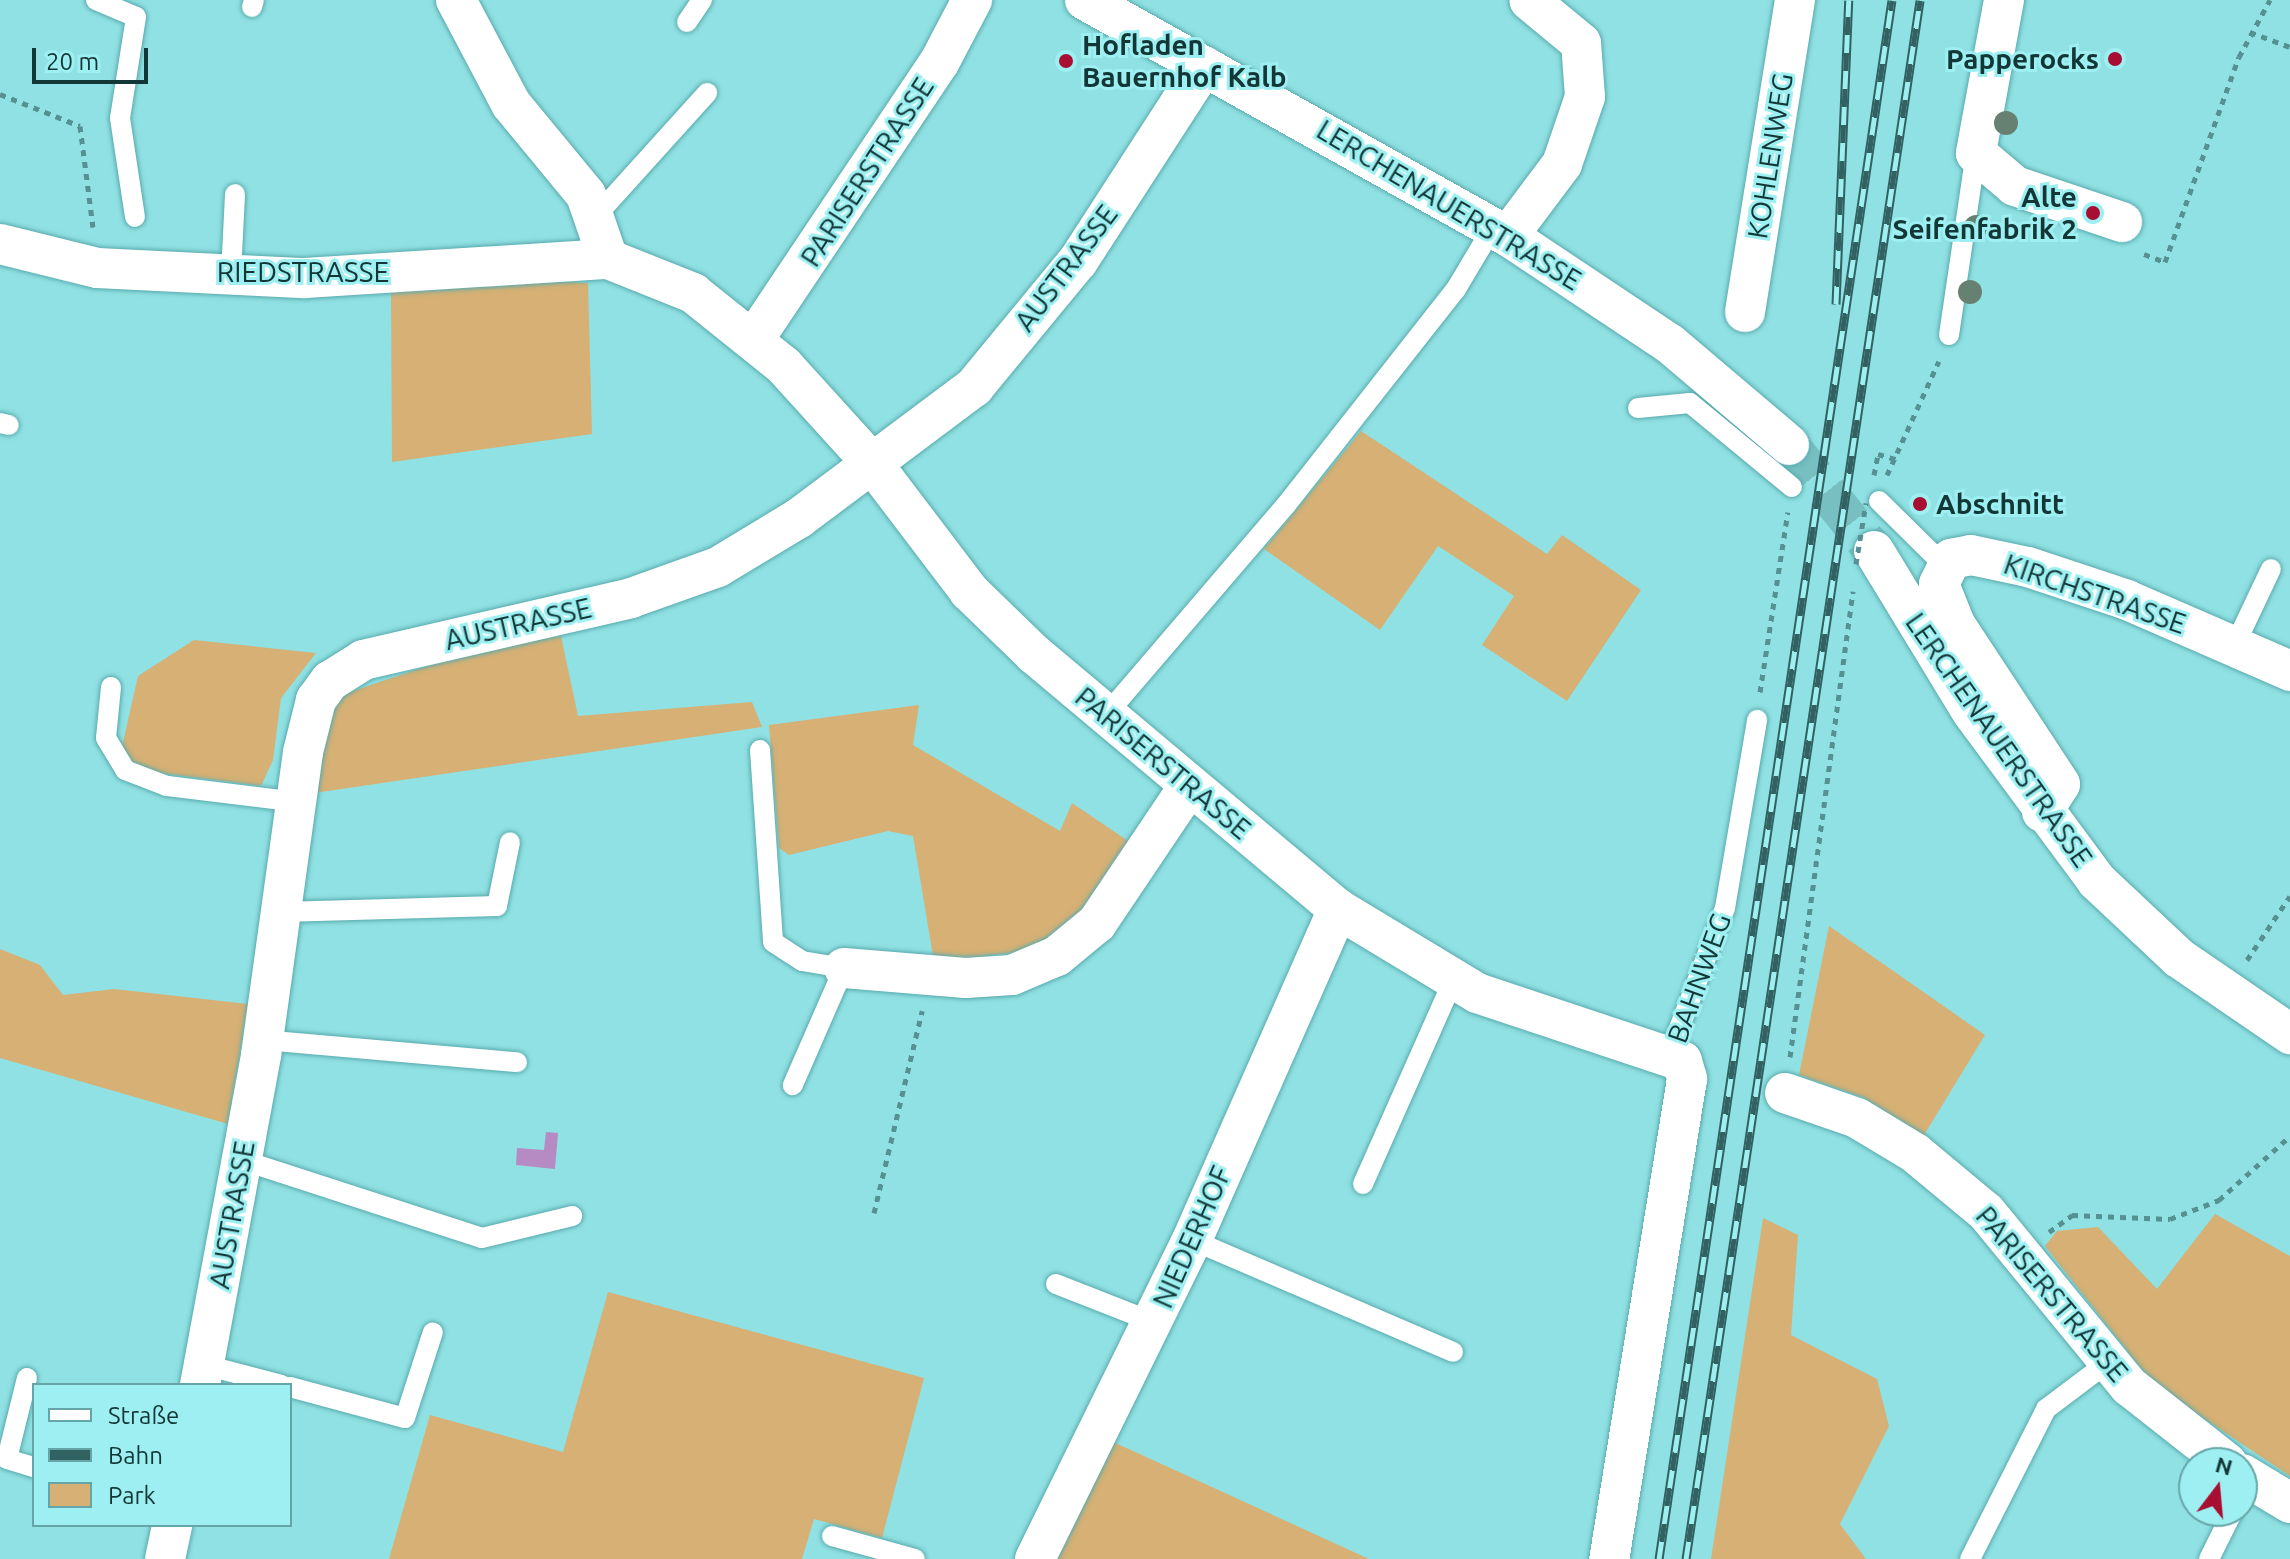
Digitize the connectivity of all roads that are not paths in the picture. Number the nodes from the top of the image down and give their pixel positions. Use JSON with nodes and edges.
{"nodes":[{"id":1,"x":96,"y":0,"type":"edge"},
{"id":2,"x":456,"y":0,"type":"edge"},
{"id":3,"x":702,"y":0,"type":"edge"},
{"id":4,"x":972,"y":0,"type":"edge"},
{"id":5,"x":1085,"y":0,"type":"edge"},
{"id":6,"x":1529,"y":0,"type":"edge"},
{"id":7,"x":1795,"y":0,"type":"edge"},
{"id":8,"x":2004,"y":0,"type":"edge"},
{"id":9,"x":687,"y":22,"type":"dead end"},
{"id":10,"x":1204,"y":66,"type":"junction"},
{"id":11,"x":707,"y":93,"type":"dead end"},
{"id":12,"x":1976,"y":153,"type":"junction"},
{"id":13,"x":235,"y":194,"type":"dead end"},
{"id":14,"x":596,"y":216,"type":"junction"},
{"id":15,"x":135,"y":217,"type":"dead end"},
{"id":16,"x":2122,"y":222,"type":"road end"},
{"id":17,"x":1501,"y":232,"type":"junction"},
{"id":18,"x":0,"y":244,"type":"edge"},
{"id":19,"x":608,"y":259,"type":"junction"},
{"id":20,"x":231,"y":274,"type":"junction"},
{"id":21,"x":1745,"y":312,"type":"dead end"},
{"id":22,"x":1949,"y":335,"type":"road end"},
{"id":23,"x":754,"y":339,"type":"junction"},
{"id":24,"x":1638,"y":408,"type":"dead end"},
{"id":25,"x":1789,"y":445,"type":"tunnel mouth"},
{"id":26,"x":872,"y":463,"type":"junction"},
{"id":27,"x":1792,"y":487,"type":"road end"},
{"id":28,"x":1872,"y":502,"type":"road end"},
{"id":29,"x":1865,"y":558,"type":"tunnel mouth"},
{"id":30,"x":1944,"y":565,"type":"junction"},
{"id":31,"x":2271,"y":569,"type":"dead end"},
{"id":32,"x":2235,"y":645,"type":"junction"},
{"id":33,"x":2290,"y":671,"type":"edge"},
{"id":34,"x":111,"y":687,"type":"dead end"},
{"id":35,"x":1106,"y":715,"type":"junction"},
{"id":36,"x":1757,"y":720,"type":"road end"},
{"id":37,"x":760,"y":750,"type":"dead end"},
{"id":38,"x":1189,"y":786,"type":"junction"},
{"id":39,"x":297,"y":802,"type":"junction"},
{"id":40,"x":2042,"y":812,"type":"junction"},
{"id":41,"x":510,"y":842,"type":"dead end"},
{"id":42,"x":1338,"y":909,"type":"junction"},
{"id":43,"x":281,"y":912,"type":"junction"},
{"id":44,"x":844,"y":968,"type":"junction"},
{"id":45,"x":1454,"y":979,"type":"junction"},
{"id":46,"x":2290,"y":1034,"type":"edge"},
{"id":47,"x":263,"y":1040,"type":"junction"},
{"id":48,"x":1670,"y":1052,"type":"junction"},
{"id":49,"x":517,"y":1062,"type":"dead end"},
{"id":50,"x":793,"y":1085,"type":"dead end"},
{"id":51,"x":1785,"y":1093,"type":"road end"},
{"id":52,"x":242,"y":1160,"type":"junction"},
{"id":53,"x":1363,"y":1184,"type":"dead end"},
{"id":54,"x":572,"y":1216,"type":"dead end"},
{"id":55,"x":1192,"y":1240,"type":"junction"},
{"id":56,"x":1056,"y":1284,"type":"dead end"},
{"id":57,"x":1153,"y":1322,"type":"junction"},
{"id":58,"x":433,"y":1332,"type":"dead end"},
{"id":59,"x":1453,"y":1352,"type":"dead end"},
{"id":60,"x":2107,"y":1363,"type":"junction"},
{"id":61,"x":202,"y":1375,"type":"edge"},
{"id":62,"x":27,"y":1378,"type":"dead end"},
{"id":63,"x":265,"y":1383,"type":"edge"},
{"id":64,"x":292,"y":1388,"type":"edge"},
{"id":65,"x":2199,"y":1447,"type":"edge"},
{"id":66,"x":32,"y":1466,"type":"edge"},
{"id":67,"x":2258,"y":1491,"type":"edge"},
{"id":68,"x":2290,"y":1503,"type":"edge"},
{"id":69,"x":172,"y":1527,"type":"edge"},
{"id":70,"x":2222,"y":1527,"type":"edge"},
{"id":71,"x":832,"y":1536,"type":"dead end"},
{"id":72,"x":165,"y":1559,"type":"edge"},
{"id":73,"x":915,"y":1559,"type":"edge"},
{"id":74,"x":1035,"y":1559,"type":"edge"},
{"id":75,"x":1609,"y":1559,"type":"edge"},
{"id":76,"x":1970,"y":1559,"type":"edge"},
{"id":77,"x":2209,"y":1559,"type":"edge"}],
"edges":[{"from":1,"to":15,"type":"lane"},
{"from":2,"to":14,"type":"street"},
{"from":3,"to":9,"type":"lane"},
{"from":4,"to":23,"type":"street","name":"PARISERSTRASSE"},
{"from":5,"to":10,"type":"street","name":"LERCHENAUERSTRASSE"},
{"from":6,"to":17,"type":"street"},
{"from":7,"to":21,"type":"street","name":"KOHLENWEG"},
{"from":8,"to":12,"type":"street"},
{"from":10,"to":17,"type":"street","name":"LERCHENAUERSTRASSE"},
{"from":10,"to":26,"type":"street","name":"AUSTRASSE"},
{"from":11,"to":14,"type":"lane"},
{"from":12,"to":16,"type":"street"},
{"from":12,"to":22,"type":"lane"},
{"from":13,"to":20,"type":"lane"},
{"from":14,"to":19,"type":"street"},
{"from":17,"to":25,"type":"street","name":"LERCHENAUERSTRASSE"},
{"from":17,"to":35,"type":"lane"},
{"from":18,"to":20,"type":"street","name":"RIEDSTRASSE"},
{"from":19,"to":20,"type":"street","name":"RIEDSTRASSE"},
{"from":19,"to":23,"type":"street","name":"PARISERSTRASSE"},
{"from":23,"to":26,"type":"street","name":"PARISERSTRASSE"},
{"from":24,"to":27,"type":"lane"},
{"from":26,"to":35,"type":"street","name":"PARISERSTRASSE"},
{"from":26,"to":39,"type":"street","name":"AUSTRASSE"},
{"from":28,"to":30,"type":"lane"},
{"from":29,"to":40,"type":"street","name":"LERCHENAUERSTRASSE"},
{"from":30,"to":32,"type":"street","name":"KIRCHSTRASSE"},
{"from":30,"to":40,"type":"street"},
{"from":31,"to":32,"type":"lane"},
{"from":32,"to":33,"type":"street","name":"KIRCHSTRASSE"},
{"from":34,"to":39,"type":"lane"},
{"from":35,"to":38,"type":"street","name":"PARISERSTRASSE"},
{"from":36,"to":48,"type":"lane","name":"BAHNWEG"},
{"from":37,"to":44,"type":"lane"},
{"from":38,"to":42,"type":"street","name":"PARISERSTRASSE"},
{"from":38,"to":44,"type":"street"},
{"from":39,"to":43,"type":"street","name":"AUSTRASSE"},
{"from":40,"to":46,"type":"street","name":"LERCHENAUERSTRASSE"},
{"from":41,"to":43,"type":"lane"},
{"from":42,"to":45,"type":"street","name":"PARISERSTRASSE"},
{"from":42,"to":55,"type":"street","name":"NIEDERHOF"},
{"from":43,"to":47,"type":"street","name":"AUSTRASSE"},
{"from":44,"to":50,"type":"lane"},
{"from":45,"to":48,"type":"street","name":"PARISERSTRASSE"},
{"from":45,"to":53,"type":"lane"},
{"from":47,"to":49,"type":"lane"},
{"from":47,"to":52,"type":"street","name":"AUSTRASSE"},
{"from":48,"to":75,"type":"street","name":"BAHNWEG"},
{"from":51,"to":60,"type":"street","name":"PARISERSTRASSE"},
{"from":52,"to":54,"type":"lane"},
{"from":52,"to":61,"type":"street","name":"AUSTRASSE"},
{"from":55,"to":57,"type":"street","name":"NIEDERHOF"},
{"from":55,"to":59,"type":"lane"},
{"from":56,"to":57,"type":"lane"},
{"from":57,"to":74,"type":"street","name":"NIEDERHOF"},
{"from":58,"to":64,"type":"lane"},
{"from":60,"to":65,"type":"street","name":"PARISERSTRASSE"},
{"from":60,"to":76,"type":"lane"},
{"from":61,"to":63,"type":"lane"},
{"from":62,"to":66,"type":"lane"},
{"from":67,"to":68,"type":"street","name":"PARISERSTRASSE"},
{"from":69,"to":72,"type":"street"},
{"from":70,"to":77,"type":"lane"},
{"from":71,"to":73,"type":"lane"}]}
